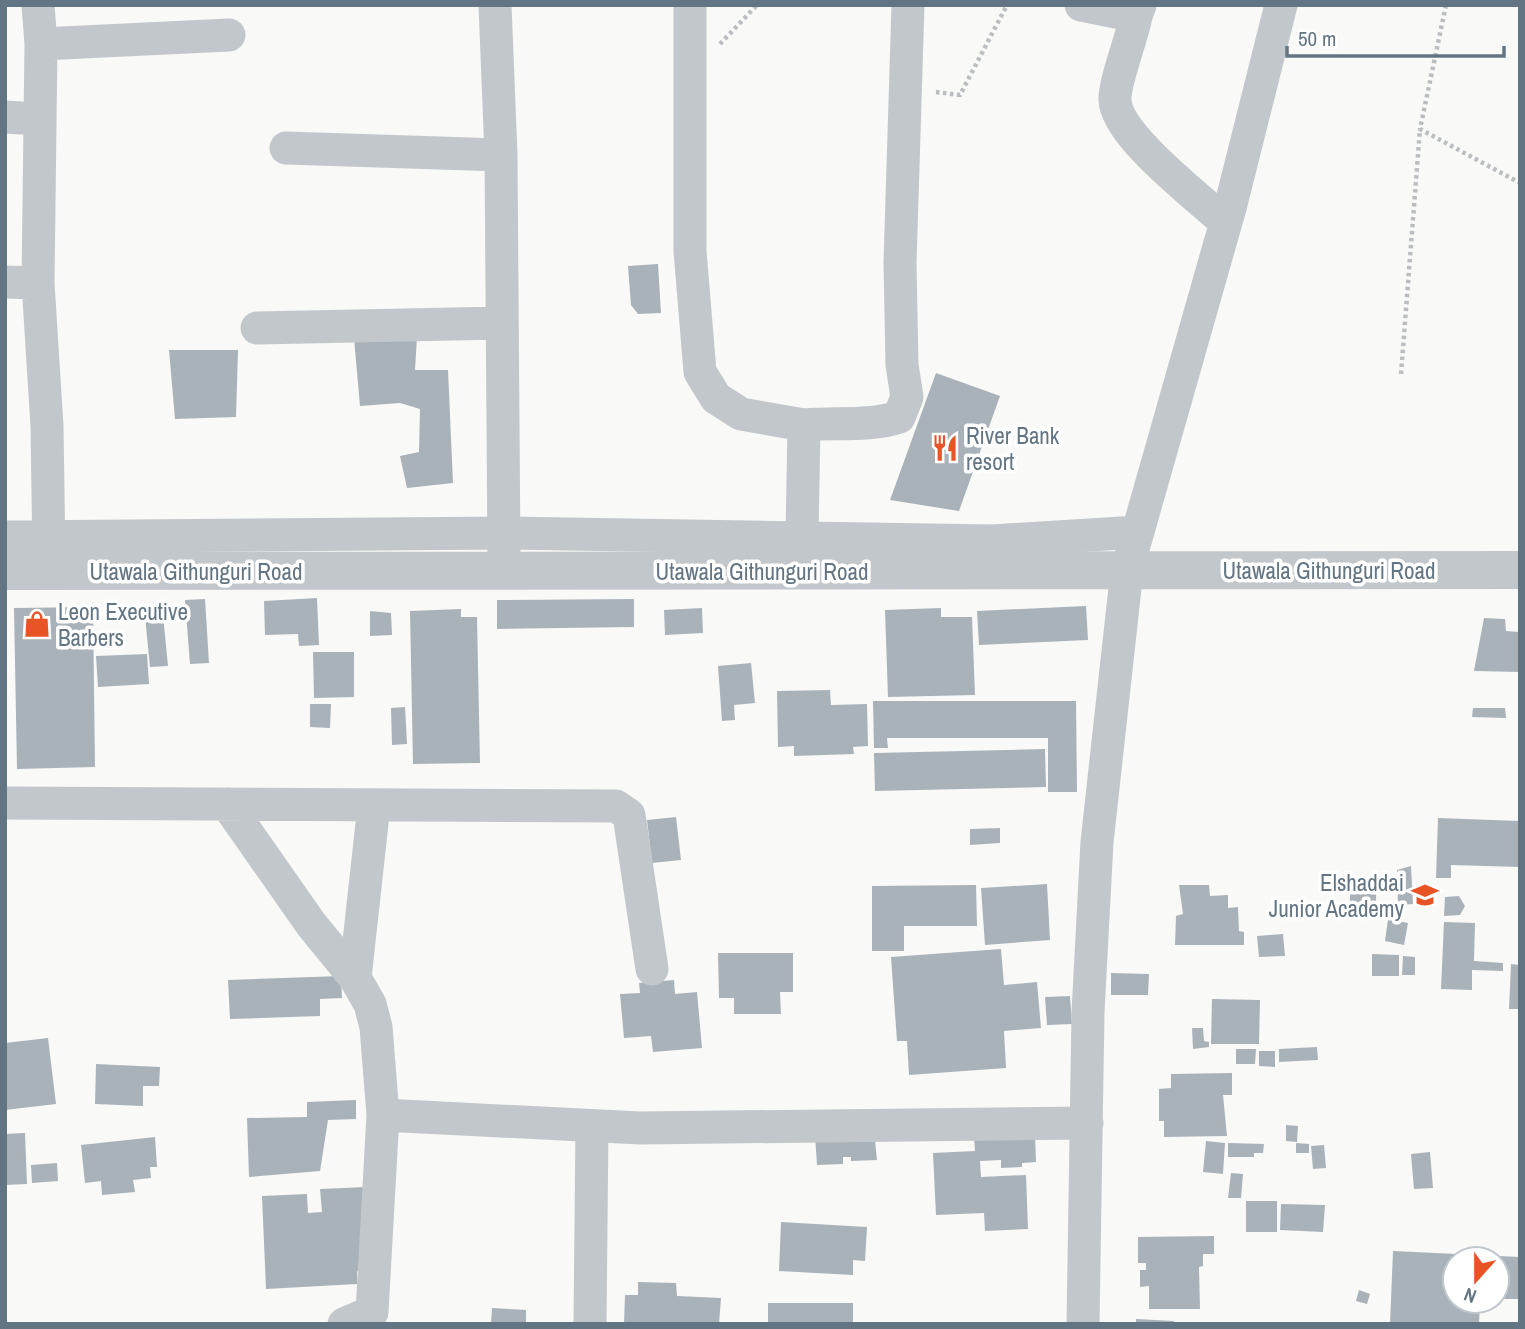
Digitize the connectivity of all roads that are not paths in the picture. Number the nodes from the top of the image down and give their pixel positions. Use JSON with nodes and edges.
{"nodes":[{"id":1,"x":38,"y":5,"type":"edge"},
{"id":2,"x":495,"y":5,"type":"edge"},
{"id":3,"x":690,"y":5,"type":"edge"},
{"id":4,"x":908,"y":5,"type":"edge"},
{"id":5,"x":1081,"y":5,"type":"edge"},
{"id":6,"x":1282,"y":5,"type":"edge"},
{"id":7,"x":1138,"y":11,"type":"edge"},
{"id":8,"x":229,"y":35,"type":"dead end"},
{"id":9,"x":41,"y":44,"type":"junction"},
{"id":10,"x":5,"y":117,"type":"edge"},
{"id":11,"x":39,"y":119,"type":"junction"},
{"id":12,"x":286,"y":148,"type":"dead end"},
{"id":13,"x":501,"y":155,"type":"junction"},
{"id":14,"x":1226,"y":222,"type":"junction"},
{"id":15,"x":5,"y":282,"type":"edge"},
{"id":16,"x":38,"y":283,"type":"junction"},
{"id":17,"x":502,"y":323,"type":"junction"},
{"id":18,"x":257,"y":328,"type":"dead end"},
{"id":19,"x":804,"y":425,"type":"junction"},
{"id":20,"x":1138,"y":532,"type":"junction"},
{"id":21,"x":504,"y":533,"type":"junction"},
{"id":22,"x":5,"y":537,"type":"edge"},
{"id":23,"x":802,"y":537,"type":"junction"},
{"id":24,"x":49,"y":554,"type":"junction"},
{"id":25,"x":1520,"y":561,"type":"edge"},
{"id":26,"x":1127,"y":570,"type":"junction"},
{"id":27,"x":1519,"y":570,"type":"edge"},
{"id":28,"x":5,"y":571,"type":"edge"},
{"id":29,"x":504,"y":571,"type":"junction"},
{"id":30,"x":5,"y":803,"type":"edge"},
{"id":31,"x":228,"y":804,"type":"junction"},
{"id":32,"x":373,"y":804,"type":"junction"},
{"id":33,"x":652,"y":969,"type":"dead end"},
{"id":34,"x":355,"y":978,"type":"junction"},
{"id":35,"x":383,"y":1115,"type":"junction"},
{"id":36,"x":1087,"y":1123,"type":"junction"},
{"id":37,"x":592,"y":1125,"type":"junction"},
{"id":38,"x":344,"y":1324,"type":"edge"},
{"id":39,"x":590,"y":1324,"type":"edge"},
{"id":40,"x":1083,"y":1324,"type":"edge"}],
"edges":[{"from":1,"to":9,"type":"street"},
{"from":2,"to":13,"type":"street"},
{"from":3,"to":19,"type":"street"},
{"from":4,"to":19,"type":"street"},
{"from":5,"to":7,"type":"street"},
{"from":6,"to":14,"type":"street"},
{"from":7,"to":14,"type":"street"},
{"from":8,"to":9,"type":"street"},
{"from":9,"to":11,"type":"street"},
{"from":10,"to":11,"type":"street"},
{"from":11,"to":16,"type":"street"},
{"from":12,"to":13,"type":"street"},
{"from":13,"to":17,"type":"street"},
{"from":14,"to":20,"type":"street"},
{"from":15,"to":16,"type":"street"},
{"from":16,"to":24,"type":"street"},
{"from":17,"to":18,"type":"street"},
{"from":17,"to":21,"type":"street"},
{"from":19,"to":23,"type":"street"},
{"from":20,"to":23,"type":"street"},
{"from":20,"to":26,"type":"street"},
{"from":21,"to":23,"type":"street"},
{"from":21,"to":24,"type":"street"},
{"from":21,"to":29,"type":"street"},
{"from":22,"to":24,"type":"street"},
{"from":24,"to":28,"type":"street","name":"Utawala Githunguri Road"},
{"from":24,"to":29,"type":"street","name":"Utawala Githunguri Road"},
{"from":25,"to":27,"type":"street"},
{"from":26,"to":27,"type":"street","name":"Utawala Githunguri Road"},
{"from":26,"to":29,"type":"street","name":"Utawala Githunguri Road"},
{"from":26,"to":36,"type":"street"},
{"from":30,"to":31,"type":"street"},
{"from":31,"to":32,"type":"street"},
{"from":31,"to":34,"type":"street"},
{"from":32,"to":33,"type":"street"},
{"from":32,"to":34,"type":"street"},
{"from":34,"to":35,"type":"street"},
{"from":35,"to":37,"type":"street"},
{"from":35,"to":38,"type":"street"},
{"from":36,"to":37,"type":"street"},
{"from":36,"to":40,"type":"street"},
{"from":37,"to":39,"type":"street"}]}
